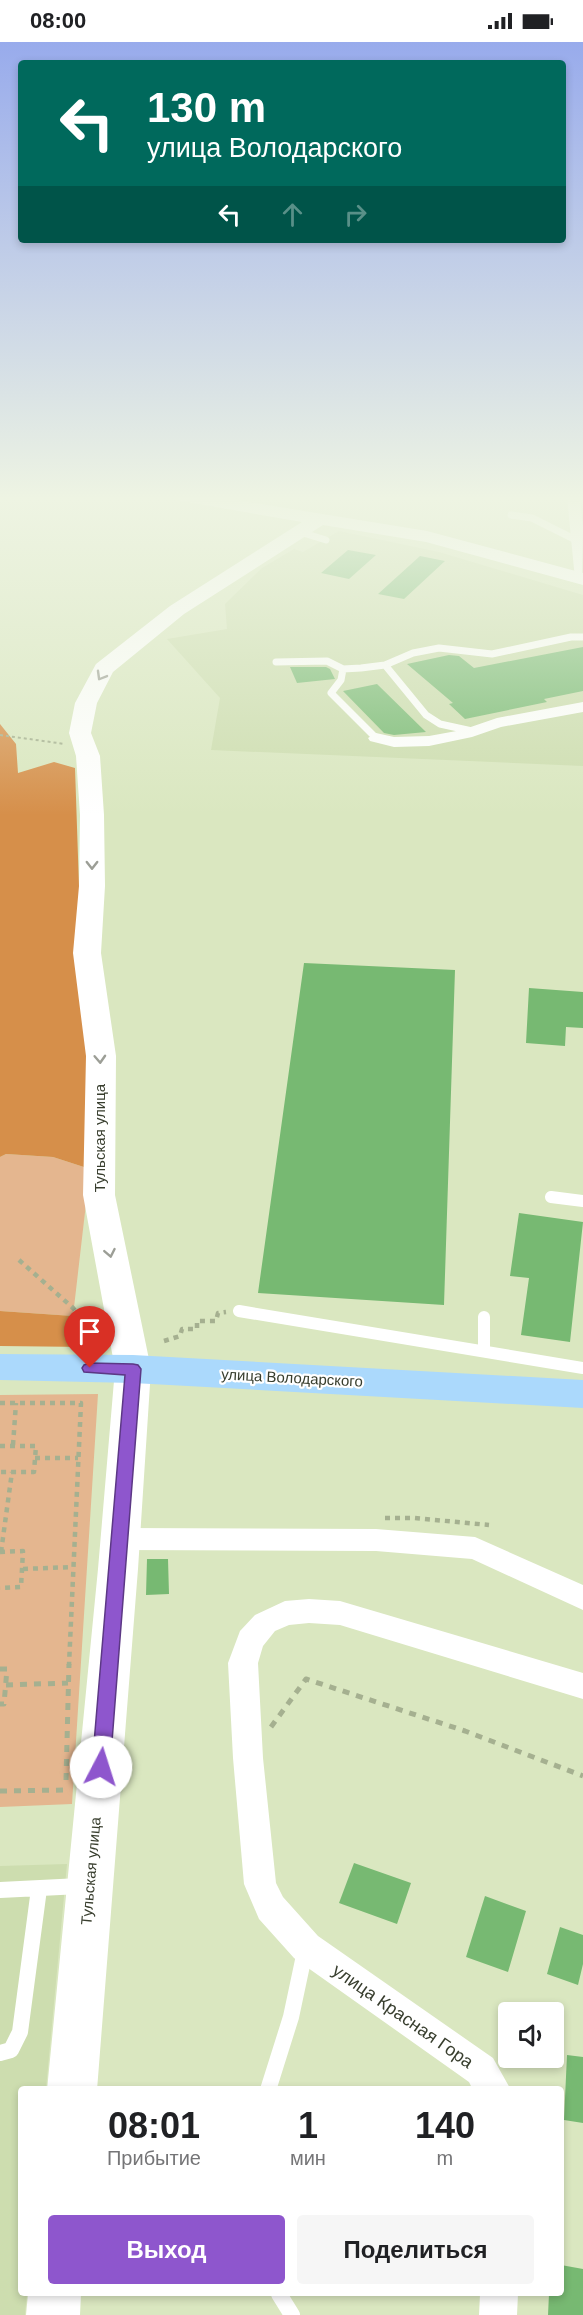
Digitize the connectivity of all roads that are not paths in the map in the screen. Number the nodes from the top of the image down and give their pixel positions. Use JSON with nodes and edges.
{"nodes":[{"id":1,"x":188,"y":603,"type":"edge"},
{"id":2,"x":583,"y":637,"type":"edge"},
{"id":3,"x":276,"y":662,"type":"dead end"},
{"id":4,"x":385,"y":665,"type":"junction"},
{"id":5,"x":343,"y":669,"type":"junction"},
{"id":6,"x":583,"y":708,"type":"edge"},
{"id":7,"x":472,"y":731,"type":"junction"},
{"id":8,"x":376,"y":738,"type":"joint"},
{"id":9,"x":551,"y":1197,"type":"dead end"},
{"id":10,"x":583,"y":1201,"type":"edge"},
{"id":11,"x":239,"y":1311,"type":"road end"},
{"id":12,"x":484,"y":1317,"type":"dead end"},
{"id":13,"x":484,"y":1351,"type":"junction"},
{"id":14,"x":0,"y":1367,"type":"edge"},
{"id":15,"x":583,"y":1368,"type":"edge"},
{"id":16,"x":133,"y":1369,"type":"junction"},
{"id":17,"x":583,"y":1394,"type":"edge"},
{"id":18,"x":120,"y":1539,"type":"junction"},
{"id":19,"x":583,"y":1598,"type":"edge"},
{"id":20,"x":583,"y":1686,"type":"edge"},
{"id":21,"x":89,"y":1886,"type":"junction"},
{"id":22,"x":39,"y":1889,"type":"junction"},
{"id":23,"x":0,"y":1890,"type":"edge"},
{"id":24,"x":306,"y":1947,"type":"junction"},
{"id":25,"x":0,"y":2053,"type":"edge"},
{"id":26,"x":72,"y":2086,"type":"edge"},
{"id":27,"x":269,"y":2086,"type":"edge"},
{"id":28,"x":491,"y":2086,"type":"edge"},
{"id":29,"x":55,"y":2296,"type":"edge"},
{"id":30,"x":280,"y":2296,"type":"edge"},
{"id":31,"x":499,"y":2296,"type":"edge"},
{"id":32,"x":53,"y":2315,"type":"edge"},
{"id":33,"x":292,"y":2315,"type":"edge"},
{"id":34,"x":498,"y":2315,"type":"edge"}],
"edges":[{"from":1,"to":16,"type":"street","name":"Тульская улица","one_way":true},
{"from":2,"to":4,"type":"lane"},
{"from":3,"to":5,"type":"lane"},
{"from":4,"to":5,"type":"lane"},
{"from":4,"to":7,"type":"lane"},
{"from":5,"to":8,"type":"lane"},
{"from":6,"to":7,"type":"street"},
{"from":7,"to":8,"type":"street"},
{"from":9,"to":10,"type":"lane"},
{"from":11,"to":13,"type":"lane"},
{"from":12,"to":13,"type":"lane"},
{"from":13,"to":15,"type":"lane"},
{"from":14,"to":16,"type":"main road","name":"улица Володарского"},
{"from":16,"to":17,"type":"main road","name":"улица Володарского"},
{"from":16,"to":18,"type":"street","name":"Тульская улица"},
{"from":18,"to":19,"type":"street"},
{"from":18,"to":21,"type":"street","name":"Тульская улица"},
{"from":20,"to":24,"type":"street","name":"улица Красная Гора"},
{"from":21,"to":22,"type":"lane"},
{"from":21,"to":26,"type":"street","name":"Тульская улица"},
{"from":22,"to":23,"type":"lane"},
{"from":22,"to":25,"type":"lane"},
{"from":24,"to":27,"type":"lane"},
{"from":24,"to":28,"type":"street","name":"улица Красная Гора"},
{"from":29,"to":32,"type":"street"},
{"from":30,"to":33,"type":"lane"},
{"from":31,"to":34,"type":"street"}]}
